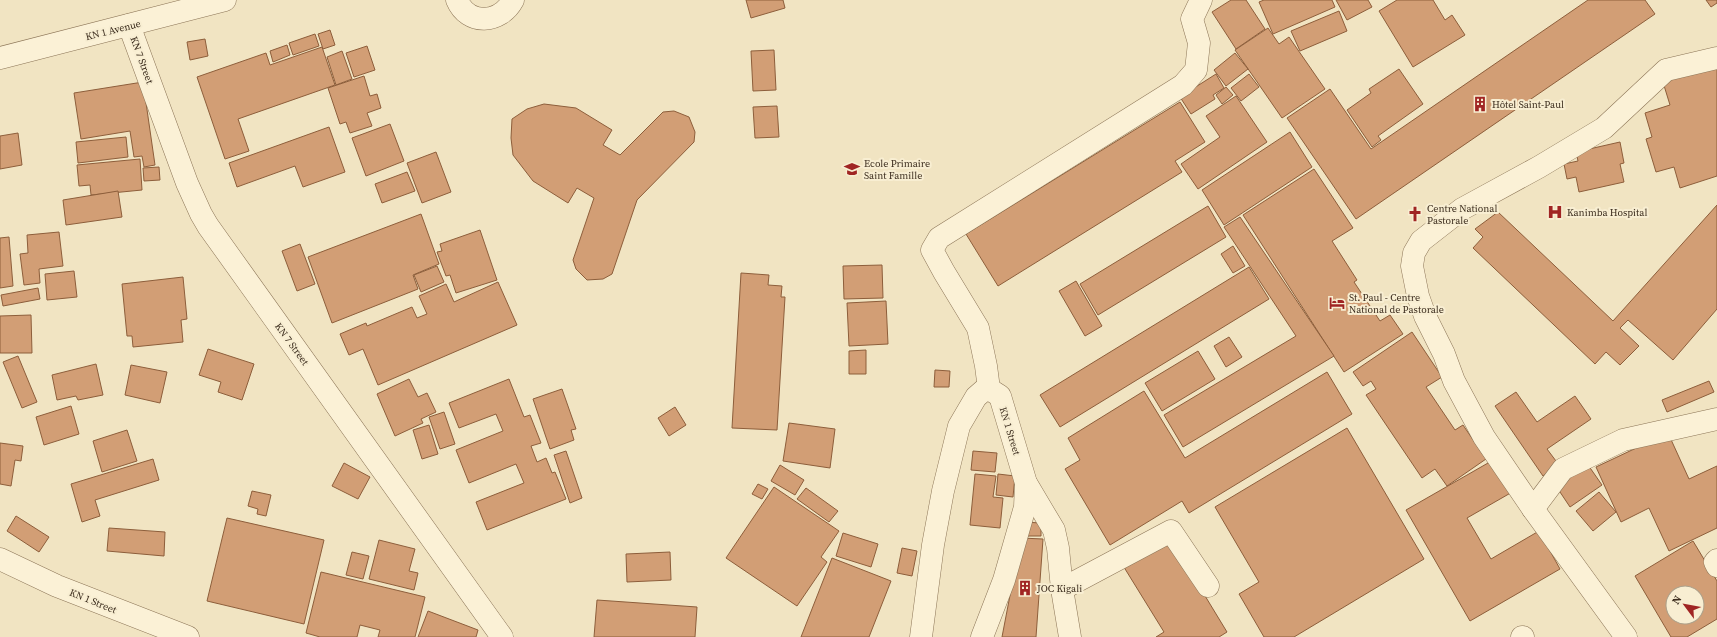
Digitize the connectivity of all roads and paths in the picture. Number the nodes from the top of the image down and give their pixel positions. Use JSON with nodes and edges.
{"nodes":[{"id":1,"x":225,"y":0,"type":"edge"},
{"id":2,"x":457,"y":0,"type":"edge"},
{"id":3,"x":513,"y":0,"type":"edge"},
{"id":4,"x":1201,"y":0,"type":"edge"},
{"id":5,"x":129,"y":26,"type":"junction"},
{"id":6,"x":0,"y":58,"type":"edge"},
{"id":7,"x":1717,"y":58,"type":"edge"},
{"id":8,"x":989,"y":389,"type":"junction"},
{"id":9,"x":1717,"y":419,"type":"edge"},
{"id":10,"x":1026,"y":484,"type":"junction"},
{"id":11,"x":1533,"y":509,"type":"junction"},
{"id":12,"x":0,"y":559,"type":"edge"},
{"id":13,"x":1717,"y":560,"type":"edge"},
{"id":14,"x":1717,"y":566,"type":"edge"},
{"id":15,"x":1208,"y":586,"type":"dead end"},
{"id":16,"x":1062,"y":589,"type":"junction"},
{"id":17,"x":188,"y":637,"type":"edge"},
{"id":18,"x":502,"y":637,"type":"edge"},
{"id":19,"x":921,"y":637,"type":"edge"},
{"id":20,"x":982,"y":637,"type":"edge"},
{"id":21,"x":1070,"y":637,"type":"edge"},
{"id":22,"x":1626,"y":637,"type":"edge"}],
"edges":[{"from":1,"to":5,"type":"street","name":"KN 1 Avenue"},
{"from":2,"to":3,"type":"street"},
{"from":4,"to":8,"type":"street"},
{"from":5,"to":6,"type":"street","name":"KN 1 Avenue"},
{"from":5,"to":18,"type":"street","name":"KN 7 Street"},
{"from":7,"to":11,"type":"street"},
{"from":8,"to":10,"type":"street","name":"KN 1 Street"},
{"from":8,"to":19,"type":"street"},
{"from":9,"to":11,"type":"street"},
{"from":10,"to":16,"type":"street","name":"KN 1 Street"},
{"from":10,"to":20,"type":"street"},
{"from":11,"to":22,"type":"street"},
{"from":12,"to":17,"type":"street","name":"KN 1 Street"},
{"from":13,"to":14,"type":"street"},
{"from":15,"to":16,"type":"street"},
{"from":16,"to":21,"type":"street","name":"KN 1 Street"}]}
